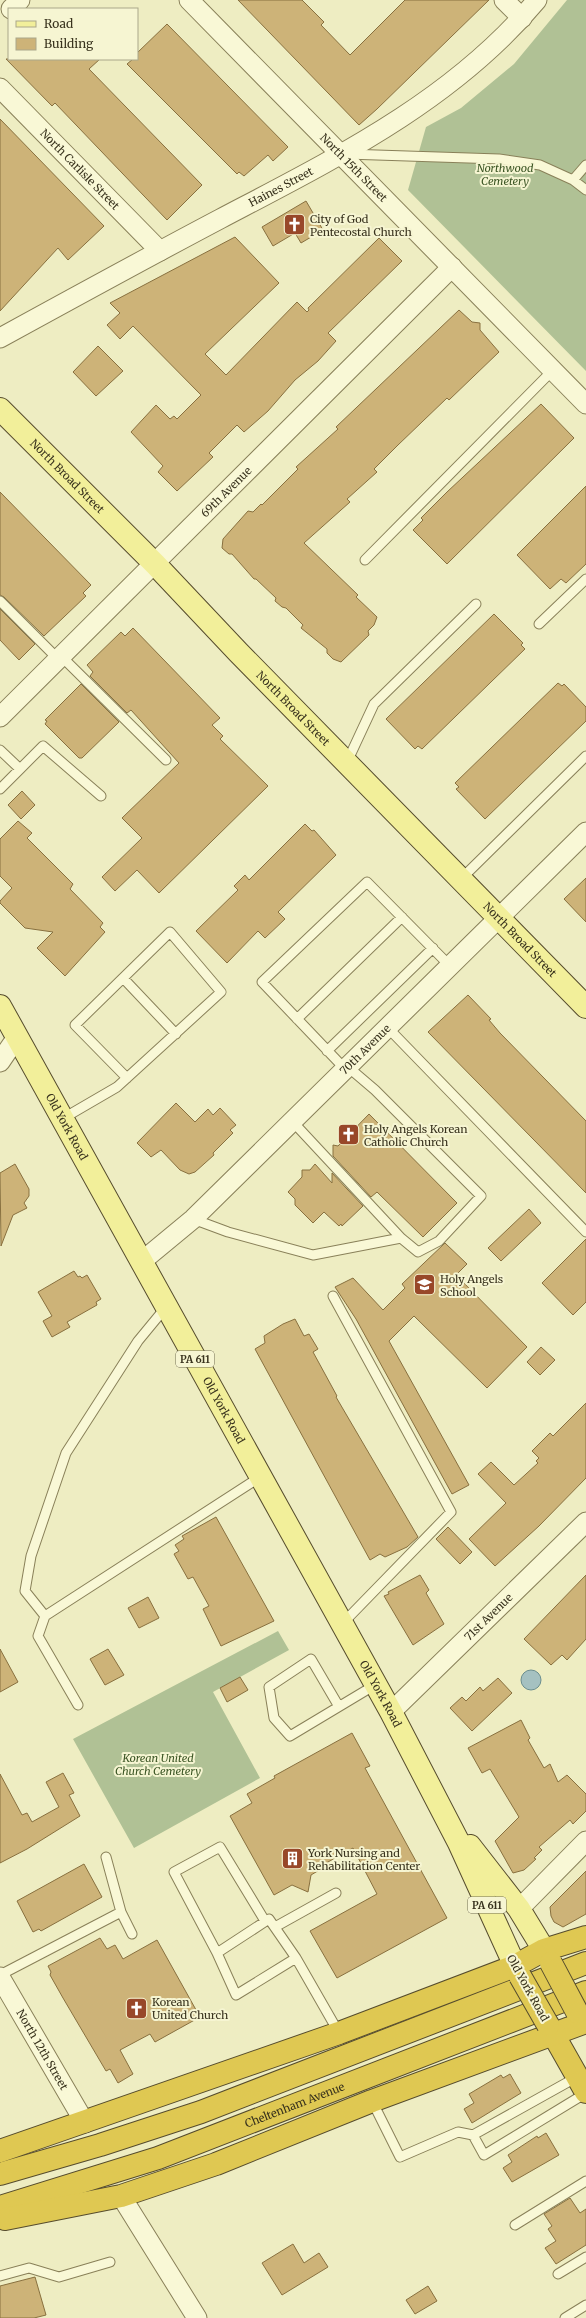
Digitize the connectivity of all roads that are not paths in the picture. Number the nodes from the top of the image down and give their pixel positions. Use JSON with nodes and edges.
{"nodes":[{"id":1,"x":20,"y":0,"type":"edge"},
{"id":2,"x":189,"y":0,"type":"edge"},
{"id":3,"x":504,"y":0,"type":"edge"},
{"id":4,"x":537,"y":0,"type":"edge"},
{"id":5,"x":12,"y":8,"type":"edge"},
{"id":6,"x":8,"y":12,"type":"edge"},
{"id":7,"x":522,"y":18,"type":"junction"},
{"id":8,"x":0,"y":19,"type":"edge"},
{"id":9,"x":0,"y":88,"type":"edge"},
{"id":10,"x":343,"y":154,"type":"junction"},
{"id":11,"x":586,"y":165,"type":"edge"},
{"id":12,"x":573,"y":180,"type":"junction"},
{"id":13,"x":586,"y":190,"type":"edge"},
{"id":14,"x":160,"y":251,"type":"junction"},
{"id":15,"x":452,"y":267,"type":"junction"},
{"id":16,"x":0,"y":338,"type":"edge"},
{"id":17,"x":553,"y":370,"type":"junction"},
{"id":18,"x":586,"y":404,"type":"edge"},
{"id":19,"x":0,"y":409,"type":"edge"},
{"id":20,"x":365,"y":560,"type":"dead end"},
{"id":21,"x":155,"y":564,"type":"junction"},
{"id":22,"x":586,"y":579,"type":"edge"},
{"id":23,"x":0,"y":601,"type":"edge"},
{"id":24,"x":476,"y":604,"type":"dead end"},
{"id":25,"x":539,"y":624,"type":"dead end"},
{"id":26,"x":60,"y":658,"type":"junction"},
{"id":27,"x":0,"y":717,"type":"edge"},
{"id":28,"x":0,"y":750,"type":"edge"},
{"id":29,"x":586,"y":756,"type":"edge"},
{"id":30,"x":166,"y":760,"type":"dead end"},
{"id":31,"x":347,"y":762,"type":"junction"},
{"id":32,"x":20,"y":769,"type":"junction"},
{"id":33,"x":0,"y":789,"type":"edge"},
{"id":34,"x":101,"y":796,"type":"dead end"},
{"id":35,"x":586,"y":832,"type":"edge"},
{"id":36,"x":461,"y":879,"type":"junction"},
{"id":37,"x":402,"y":917,"type":"junction"},
{"id":38,"x":499,"y":918,"type":"junction"},
{"id":39,"x":433,"y":948,"type":"junction"},
{"id":40,"x":450,"y":966,"type":"junction"},
{"id":41,"x":123,"y":978,"type":"junction"},
{"id":42,"x":0,"y":1006,"type":"edge"},
{"id":43,"x":586,"y":1007,"type":"edge"},
{"id":44,"x":297,"y":1019,"type":"junction"},
{"id":45,"x":388,"y":1028,"type":"junction"},
{"id":46,"x":176,"y":1034,"type":"junction"},
{"id":47,"x":17,"y":1037,"type":"junction"},
{"id":48,"x":327,"y":1051,"type":"junction"},
{"id":49,"x":0,"y":1062,"type":"edge"},
{"id":50,"x":347,"y":1068,"type":"junction"},
{"id":51,"x":127,"y":1078,"type":"junction"},
{"id":52,"x":62,"y":1119,"type":"junction"},
{"id":53,"x":293,"y":1122,"type":"junction"},
{"id":54,"x":193,"y":1219,"type":"junction"},
{"id":55,"x":586,"y":1232,"type":"edge"},
{"id":56,"x":401,"y":1238,"type":"junction"},
{"id":57,"x":141,"y":1262,"type":"junction"},
{"id":58,"x":333,"y":1296,"type":"dead end"},
{"id":59,"x":166,"y":1307,"type":"junction"},
{"id":60,"x":260,"y":1477,"type":"junction"},
{"id":61,"x":586,"y":1522,"type":"edge"},
{"id":62,"x":44,"y":1616,"type":"junction"},
{"id":63,"x":342,"y":1624,"type":"junction"},
{"id":64,"x":375,"y":1685,"type":"junction"},
{"id":65,"x":78,"y":1705,"type":"dead end"},
{"id":66,"x":338,"y":1705,"type":"junction"},
{"id":67,"x":390,"y":1712,"type":"junction"},
{"id":68,"x":446,"y":1815,"type":"junction"},
{"id":69,"x":586,"y":1841,"type":"edge"},
{"id":70,"x":106,"y":1857,"type":"dead end"},
{"id":71,"x":336,"y":1893,"type":"dead end"},
{"id":72,"x":518,"y":1908,"type":"junction"},
{"id":73,"x":121,"y":1912,"type":"junction"},
{"id":74,"x":265,"y":1921,"type":"junction"},
{"id":75,"x":275,"y":1927,"type":"junction"},
{"id":76,"x":132,"y":1934,"type":"dead end"},
{"id":77,"x":586,"y":1937,"type":"edge"},
{"id":78,"x":217,"y":1953,"type":"junction"},
{"id":79,"x":547,"y":1957,"type":"junction"},
{"id":80,"x":296,"y":1958,"type":"junction"},
{"id":81,"x":586,"y":1963,"type":"edge"},
{"id":82,"x":517,"y":1971,"type":"junction"},
{"id":83,"x":0,"y":1976,"type":"edge"},
{"id":84,"x":586,"y":1992,"type":"edge"},
{"id":85,"x":583,"y":2021,"type":"edge"},
{"id":86,"x":551,"y":2030,"type":"junction"},
{"id":87,"x":339,"y":2033,"type":"junction"},
{"id":88,"x":583,"y":2087,"type":"edge"},
{"id":89,"x":372,"y":2101,"type":"junction"},
{"id":90,"x":85,"y":2123,"type":"junction"},
{"id":91,"x":474,"y":2135,"type":"junction"},
{"id":92,"x":0,"y":2151,"type":"edge"},
{"id":93,"x":0,"y":2174,"type":"edge"},
{"id":94,"x":586,"y":2181,"type":"edge"},
{"id":95,"x":121,"y":2196,"type":"junction"},
{"id":96,"x":0,"y":2207,"type":"edge"},
{"id":97,"x":0,"y":2220,"type":"edge"},
{"id":98,"x":515,"y":2225,"type":"dead end"},
{"id":99,"x":586,"y":2257,"type":"edge"},
{"id":100,"x":110,"y":2262,"type":"dead end"},
{"id":101,"x":558,"y":2274,"type":"dead end"},
{"id":102,"x":0,"y":2276,"type":"edge"},
{"id":103,"x":586,"y":2305,"type":"edge"},
{"id":104,"x":197,"y":2318,"type":"edge"},
{"id":105,"x":565,"y":2318,"type":"edge"}],
"edges":[{"from":1,"to":5,"type":"street"},
{"from":2,"to":10,"type":"street","name":"North 15th Street"},
{"from":3,"to":7,"type":"street"},
{"from":4,"to":7,"type":"street","name":"Haines Street"},
{"from":6,"to":8,"type":"street"},
{"from":7,"to":10,"type":"street","name":"Haines Street"},
{"from":9,"to":14,"type":"street","name":"North Carlisle Street"},
{"from":10,"to":12,"type":"lane"},
{"from":10,"to":14,"type":"street","name":"Haines Street"},
{"from":10,"to":15,"type":"street","name":"North 15th Street"},
{"from":11,"to":12,"type":"lane"},
{"from":12,"to":13,"type":"lane"},
{"from":14,"to":16,"type":"street","name":"Haines Street"},
{"from":15,"to":17,"type":"street","name":"North 15th Street"},
{"from":15,"to":21,"type":"street","name":"69th Avenue"},
{"from":17,"to":18,"type":"street","name":"North 15th Street"},
{"from":17,"to":20,"type":"lane"},
{"from":19,"to":21,"type":"main road","name":"North Broad Street"},
{"from":21,"to":26,"type":"street","name":"69th Avenue"},
{"from":21,"to":31,"type":"main road","name":"North Broad Street"},
{"from":22,"to":25,"type":"lane"},
{"from":23,"to":26,"type":"lane"},
{"from":24,"to":31,"type":"lane"},
{"from":26,"to":27,"type":"street","name":"69th Avenue"},
{"from":26,"to":30,"type":"lane"},
{"from":28,"to":32,"type":"lane"},
{"from":29,"to":36,"type":"lane"},
{"from":31,"to":36,"type":"main road","name":"North Broad Street"},
{"from":32,"to":33,"type":"lane"},
{"from":32,"to":34,"type":"lane"},
{"from":35,"to":38,"type":"street","name":"70th Avenue"},
{"from":36,"to":38,"type":"main road","name":"North Broad Street"},
{"from":37,"to":39,"type":"lane"},
{"from":37,"to":44,"type":"lane"},
{"from":37,"to":44,"type":"lane"},
{"from":38,"to":40,"type":"street","name":"70th Avenue"},
{"from":38,"to":43,"type":"main road","name":"North Broad Street"},
{"from":39,"to":40,"type":"lane"},
{"from":39,"to":48,"type":"lane"},
{"from":40,"to":45,"type":"street","name":"70th Avenue"},
{"from":41,"to":46,"type":"lane"},
{"from":41,"to":46,"type":"lane"},
{"from":41,"to":51,"type":"lane"},
{"from":42,"to":47,"type":"main road","name":"Old York Road","number":"PA 611"},
{"from":44,"to":48,"type":"lane"},
{"from":45,"to":50,"type":"street","name":"70th Avenue"},
{"from":45,"to":55,"type":"lane"},
{"from":46,"to":51,"type":"lane"},
{"from":47,"to":49,"type":"street"},
{"from":47,"to":52,"type":"main road","name":"Old York Road","number":"PA 611"},
{"from":48,"to":50,"type":"lane"},
{"from":50,"to":53,"type":"street","name":"70th Avenue"},
{"from":50,"to":56,"type":"lane"},
{"from":51,"to":52,"type":"lane"},
{"from":52,"to":57,"type":"main road","name":"Old York Road","number":"PA 611"},
{"from":53,"to":54,"type":"street","name":"70th Avenue"},
{"from":53,"to":56,"type":"lane"},
{"from":54,"to":56,"type":"lane"},
{"from":54,"to":57,"type":"street","name":"70th Avenue"},
{"from":57,"to":59,"type":"main road","name":"Old York Road","number":"PA 611"},
{"from":58,"to":63,"type":"lane"},
{"from":59,"to":60,"type":"main road","name":"Old York Road","number":"PA 611"},
{"from":59,"to":62,"type":"lane"},
{"from":60,"to":62,"type":"lane"},
{"from":60,"to":63,"type":"main road","name":"Old York Road","number":"PA 611"},
{"from":61,"to":67,"type":"street","name":"71st Avenue"},
{"from":62,"to":65,"type":"lane"},
{"from":63,"to":64,"type":"main road","name":"Old York Road","number":"PA 611"},
{"from":64,"to":66,"type":"lane"},
{"from":64,"to":67,"type":"main road","name":"Old York Road","number":"PA 611"},
{"from":66,"to":66,"type":"lane"},
{"from":67,"to":68,"type":"main road","name":"Old York Road","number":"PA 611"},
{"from":68,"to":72,"type":"main road","name":"Old York Road","number":"PA 611"},
{"from":68,"to":82,"type":"main road","name":"Old York Road","number":"PA 611"},
{"from":69,"to":72,"type":"street"},
{"from":70,"to":73,"type":"lane"},
{"from":71,"to":75,"type":"lane"},
{"from":72,"to":79,"type":"main road","name":"Old York Road","number":"PA 611"},
{"from":73,"to":76,"type":"lane"},
{"from":73,"to":83,"type":"lane"},
{"from":74,"to":75,"type":"lane"},
{"from":74,"to":78,"type":"lane"},
{"from":74,"to":78,"type":"lane"},
{"from":75,"to":80,"type":"lane"},
{"from":77,"to":79,"type":"highway"},
{"from":78,"to":80,"type":"lane"},
{"from":79,"to":82,"type":"highway"},
{"from":79,"to":85,"type":"highway","name":"Old York Road","number":"PA 611","bridge":true},
{"from":80,"to":87,"type":"lane"},
{"from":81,"to":93,"type":"highway"},
{"from":82,"to":86,"type":"highway","name":"Old York Road","number":"PA 611","bridge":true},
{"from":82,"to":87,"type":"highway"},
{"from":83,"to":90,"type":"street","name":"North 12th Street"},
{"from":84,"to":96,"type":"highway","name":"Cheltenham Avenue"},
{"from":85,"to":86,"type":"highway"},
{"from":86,"to":88,"type":"highway","name":"Old York Road","number":"PA 611"},
{"from":86,"to":89,"type":"highway"},
{"from":87,"to":90,"type":"highway"},
{"from":88,"to":91,"type":"lane"},
{"from":88,"to":91,"type":"lane"},
{"from":89,"to":91,"type":"lane"},
{"from":89,"to":95,"type":"highway"},
{"from":90,"to":92,"type":"highway"},
{"from":94,"to":98,"type":"lane"},
{"from":95,"to":97,"type":"highway"},
{"from":95,"to":104,"type":"street"},
{"from":99,"to":101,"type":"lane"},
{"from":100,"to":102,"type":"lane"},
{"from":103,"to":105,"type":"lane"}]}
